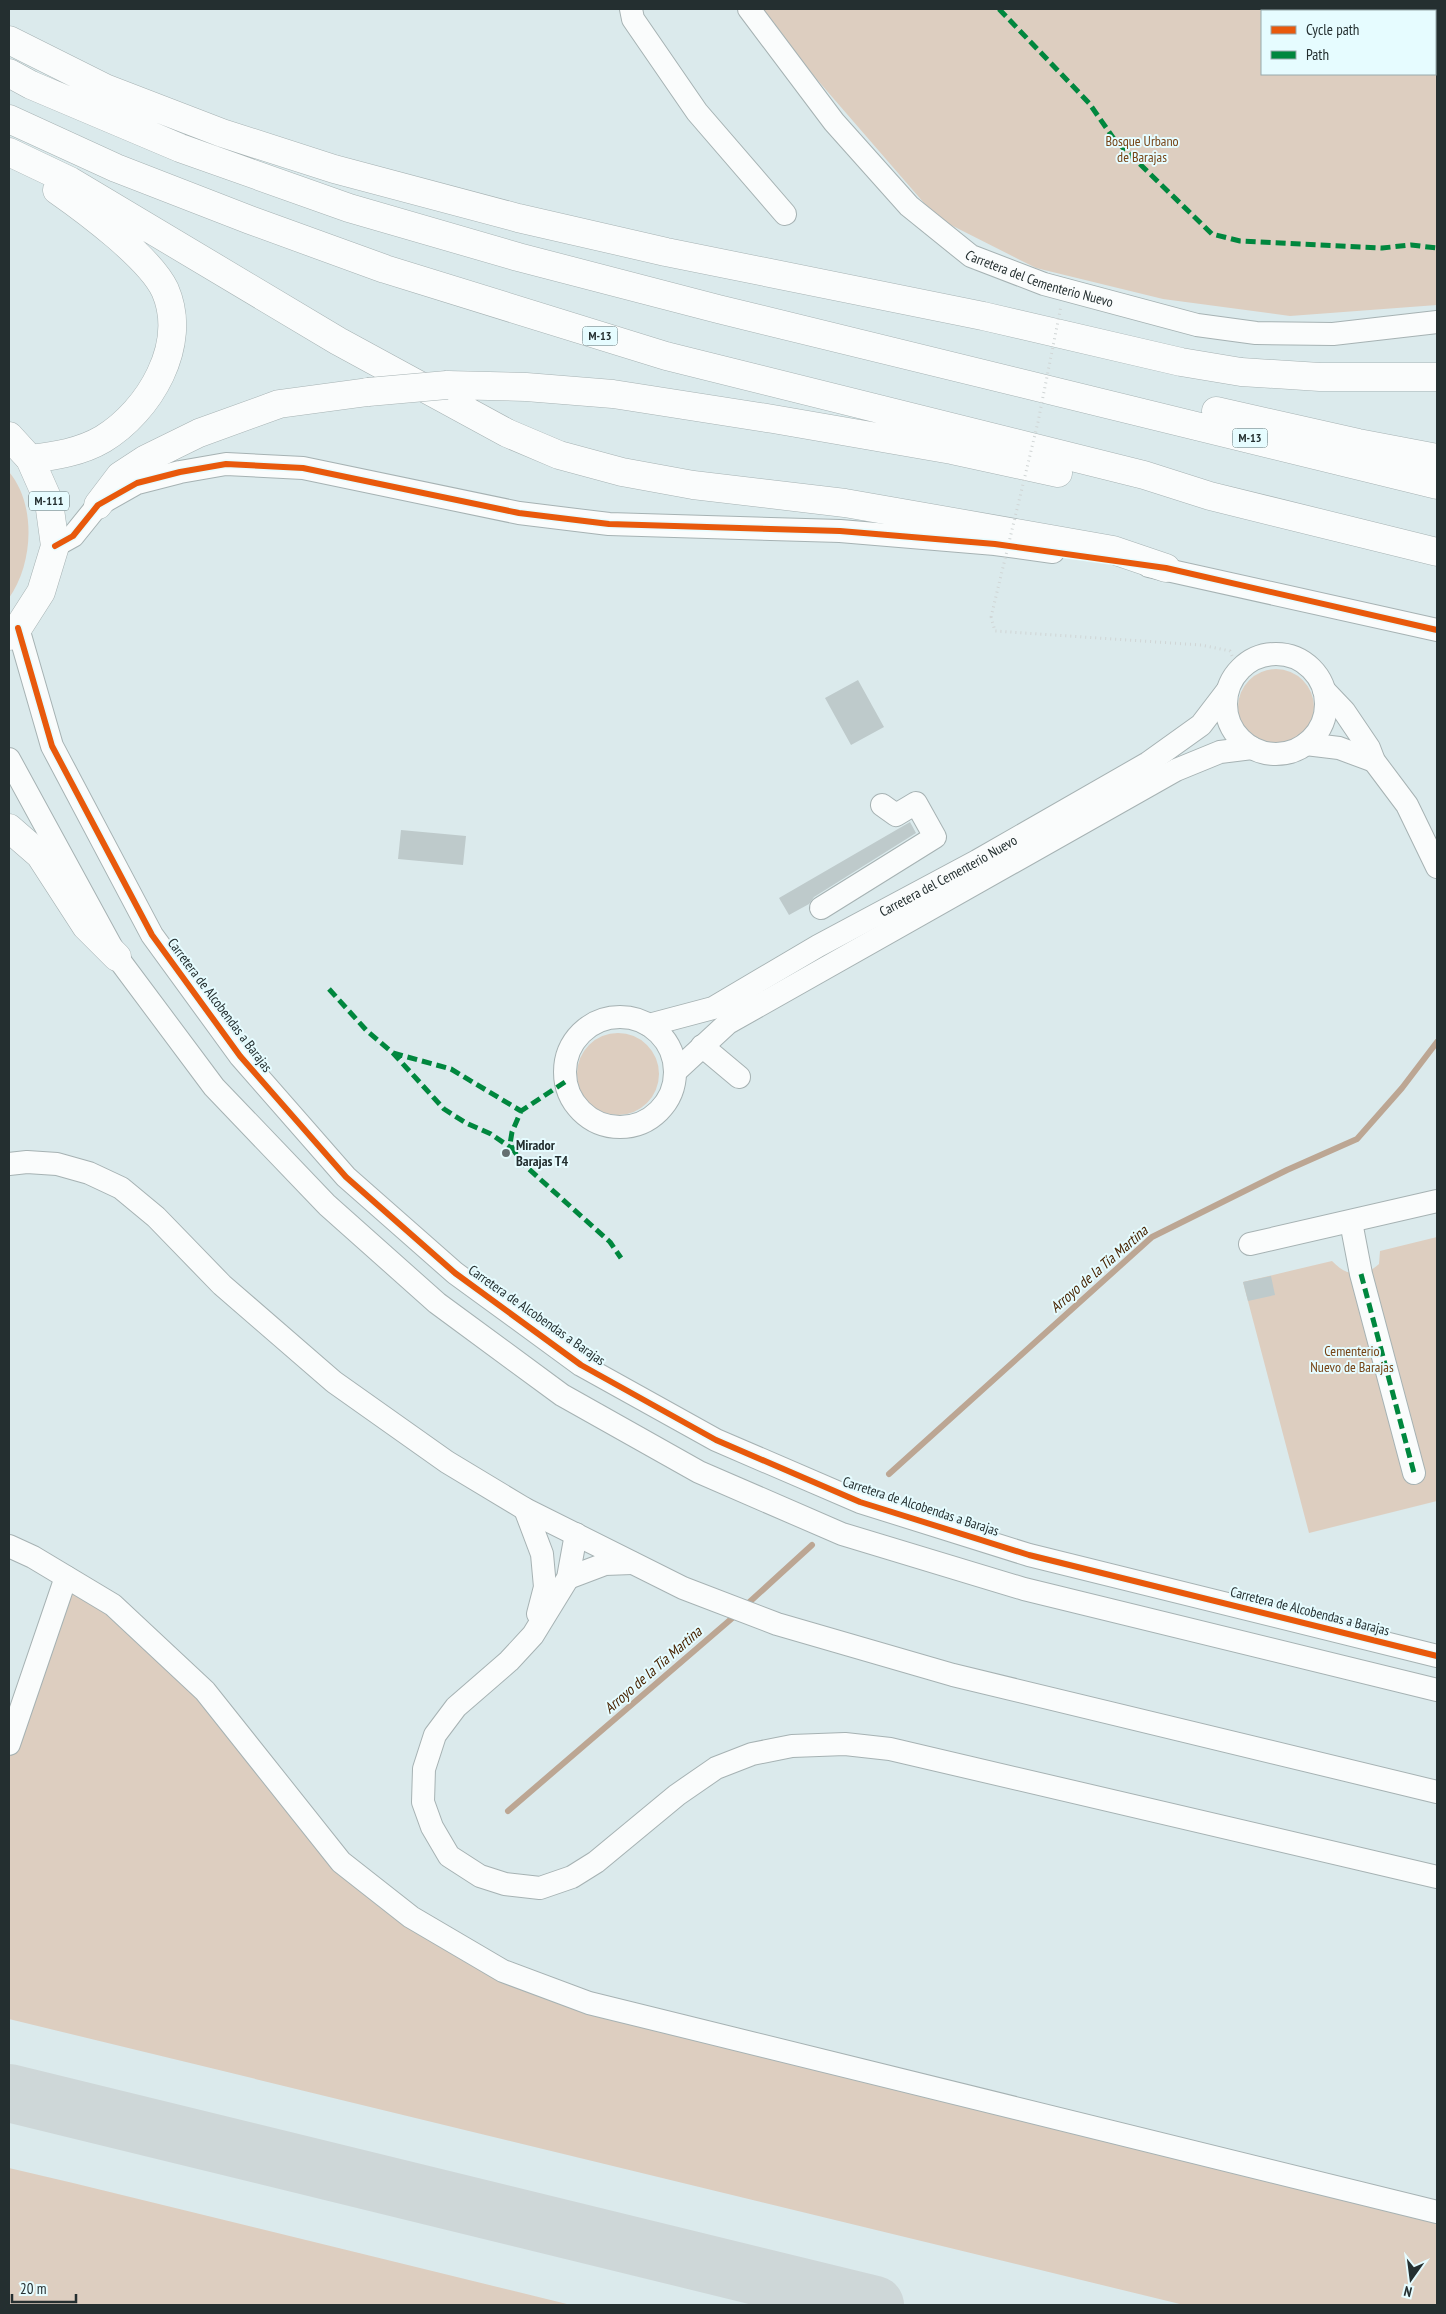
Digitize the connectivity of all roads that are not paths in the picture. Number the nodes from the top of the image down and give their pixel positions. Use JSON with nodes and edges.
{"nodes":[{"id":1,"x":631,"y":9,"type":"edge"},
{"id":2,"x":749,"y":9,"type":"edge"},
{"id":3,"x":9,"y":40,"type":"edge"},
{"id":4,"x":9,"y":73,"type":"edge"},
{"id":5,"x":9,"y":119,"type":"edge"},
{"id":6,"x":9,"y":152,"type":"edge"},
{"id":7,"x":9,"y":156,"type":"edge"},
{"id":8,"x":785,"y":214,"type":"dead end"},
{"id":9,"x":1437,"y":322,"type":"edge"},
{"id":10,"x":1437,"y":377,"type":"edge"},
{"id":11,"x":1062,"y":392,"type":"junction"},
{"id":12,"x":9,"y":436,"type":"edge"},
{"id":13,"x":1437,"y":458,"type":"edge"},
{"id":14,"x":30,"y":459,"type":"junction"},
{"id":15,"x":1437,"y":485,"type":"edge"},
{"id":16,"x":1210,"y":496,"type":"junction"},
{"id":17,"x":98,"y":505,"type":"junction"},
{"id":18,"x":56,"y":546,"type":"junction"},
{"id":19,"x":1437,"y":552,"type":"edge"},
{"id":20,"x":1166,"y":568,"type":"junction"},
{"id":21,"x":1437,"y":630,"type":"edge"},
{"id":22,"x":14,"y":632,"type":"edge"},
{"id":23,"x":1324,"y":690,"type":"junction"},
{"id":24,"x":1227,"y":691,"type":"junction"},
{"id":25,"x":1306,"y":744,"type":"junction"},
{"id":26,"x":1252,"y":748,"type":"junction"},
{"id":27,"x":9,"y":758,"type":"edge"},
{"id":28,"x":1374,"y":761,"type":"junction"},
{"id":29,"x":882,"y":806,"type":"dead end"},
{"id":30,"x":9,"y":828,"type":"edge"},
{"id":31,"x":1437,"y":866,"type":"edge"},
{"id":32,"x":821,"y":908,"type":"dead end"},
{"id":33,"x":117,"y":957,"type":"junction"},
{"id":34,"x":649,"y":1025,"type":"junction"},
{"id":35,"x":702,"y":1046,"type":"junction"},
{"id":36,"x":675,"y":1072,"type":"junction"},
{"id":37,"x":738,"y":1077,"type":"dead end"},
{"id":38,"x":9,"y":1164,"type":"edge"},
{"id":39,"x":1437,"y":1201,"type":"edge"},
{"id":40,"x":1351,"y":1222,"type":"junction"},
{"id":41,"x":1250,"y":1244,"type":"dead end"},
{"id":42,"x":1414,"y":1473,"type":"dead end"},
{"id":43,"x":525,"y":1509,"type":"junction"},
{"id":44,"x":576,"y":1534,"type":"junction"},
{"id":45,"x":9,"y":1546,"type":"edge"},
{"id":46,"x":632,"y":1563,"type":"junction"},
{"id":47,"x":66,"y":1577,"type":"junction"},
{"id":48,"x":544,"y":1577,"type":"junction"},
{"id":49,"x":568,"y":1578,"type":"junction"},
{"id":50,"x":533,"y":1635,"type":"junction"},
{"id":51,"x":1437,"y":1656,"type":"edge"},
{"id":52,"x":1437,"y":1690,"type":"edge"},
{"id":53,"x":9,"y":1744,"type":"edge"},
{"id":54,"x":1437,"y":1792,"type":"edge"},
{"id":55,"x":1437,"y":1877,"type":"edge"},
{"id":56,"x":1437,"y":2212,"type":"edge"}],
"edges":[{"from":1,"to":8,"type":"street"},
{"from":2,"to":9,"type":"street","name":"Carretera del Cementerio Nuevo"},
{"from":3,"to":10,"type":"main road"},
{"from":4,"to":11,"type":"main road","number":"M-13"},
{"from":5,"to":16,"type":"main road","number":"M-13"},
{"from":6,"to":20,"type":"main road"},
{"from":7,"to":14,"type":"main road"},
{"from":11,"to":13,"type":"main road"},
{"from":11,"to":15,"type":"main road","number":"M-13"},
{"from":12,"to":14,"type":"main road","number":"M-111"},
{"from":14,"to":18,"type":"main road","number":"M-111"},
{"from":16,"to":17,"type":"main road","bridge":true},
{"from":16,"to":19,"type":"main road","number":"M-13"},
{"from":17,"to":18,"type":"street"},
{"from":17,"to":20,"type":"street"},
{"from":18,"to":22,"type":"main road","number":"M-111"},
{"from":20,"to":21,"type":"street"},
{"from":22,"to":51,"type":"street","name":"Carretera de Alcobendas a Barajas"},
{"from":23,"to":24,"type":"street"},
{"from":23,"to":25,"type":"street"},
{"from":23,"to":28,"type":"street"},
{"from":24,"to":26,"type":"street"},
{"from":24,"to":34,"type":"street","name":"Carretera del Cementerio Nuevo"},
{"from":25,"to":26,"type":"street"},
{"from":25,"to":28,"type":"street"},
{"from":26,"to":35,"type":"street","name":"Carretera del Cementerio Nuevo"},
{"from":27,"to":33,"type":"street"},
{"from":28,"to":31,"type":"street"},
{"from":29,"to":32,"type":"street"},
{"from":30,"to":33,"type":"main road"},
{"from":33,"to":52,"type":"street"},
{"from":34,"to":36,"type":"street"},
{"from":34,"to":36,"type":"street"},
{"from":35,"to":36,"type":"street","name":"Carretera del Cementerio Nuevo"},
{"from":35,"to":37,"type":"street"},
{"from":38,"to":43,"type":"street"},
{"from":39,"to":40,"type":"street"},
{"from":40,"to":41,"type":"street"},
{"from":40,"to":42,"type":"street"},
{"from":43,"to":44,"type":"street"},
{"from":43,"to":48,"type":"street"},
{"from":44,"to":46,"type":"street"},
{"from":44,"to":48,"type":"street"},
{"from":44,"to":49,"type":"street"},
{"from":45,"to":47,"type":"street"},
{"from":46,"to":49,"type":"street"},
{"from":46,"to":54,"type":"street"},
{"from":47,"to":53,"type":"street"},
{"from":47,"to":56,"type":"street"},
{"from":48,"to":50,"type":"street"},
{"from":49,"to":50,"type":"street"},
{"from":50,"to":55,"type":"street"}]}
